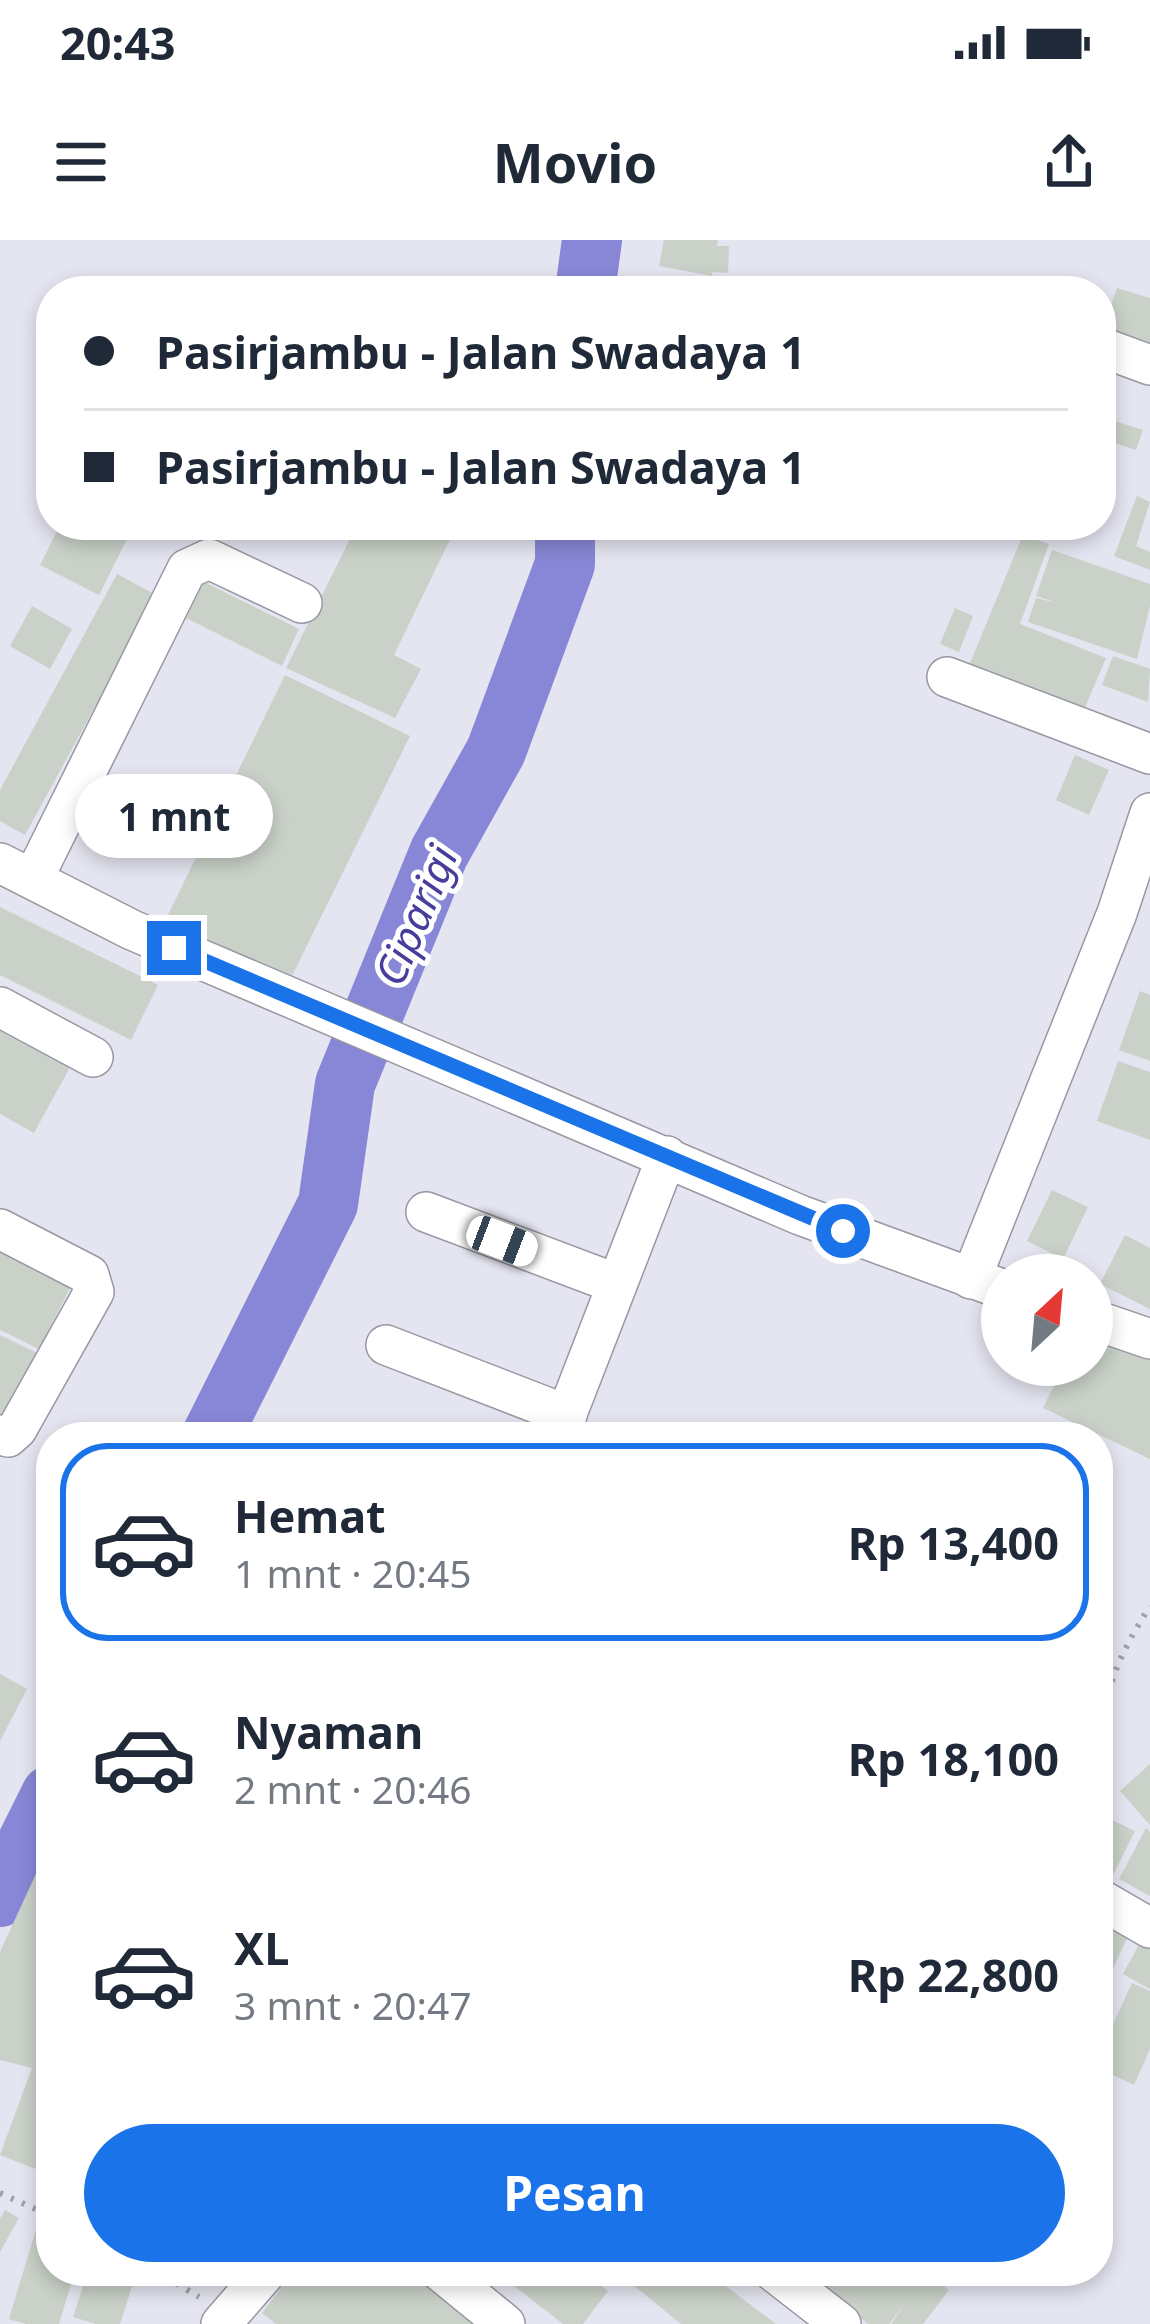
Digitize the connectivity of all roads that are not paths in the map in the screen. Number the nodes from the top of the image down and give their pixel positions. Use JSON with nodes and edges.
{"nodes":[{"id":1,"x":1116,"y":353,"type":"edge"},
{"id":2,"x":1150,"y":365,"type":"edge"},
{"id":3,"x":302,"y":603,"type":"dead end"},
{"id":4,"x":947,"y":677,"type":"dead end"},
{"id":5,"x":1150,"y":754,"type":"edge"},
{"id":6,"x":1150,"y":813,"type":"edge"},
{"id":7,"x":16,"y":871,"type":"edge"},
{"id":8,"x":0,"y":1007,"type":"edge"},
{"id":9,"x":93,"y":1057,"type":"dead end"},
{"id":10,"x":667,"y":1156,"type":"junction"},
{"id":11,"x":426,"y":1212,"type":"dead end"},
{"id":12,"x":0,"y":1229,"type":"edge"},
{"id":13,"x":997,"y":1254,"type":"edge"},
{"id":14,"x":981,"y":1282,"type":"edge"},
{"id":15,"x":617,"y":1284,"type":"junction"},
{"id":16,"x":1113,"y":1326,"type":"edge"},
{"id":17,"x":1150,"y":1339,"type":"edge"},
{"id":18,"x":386,"y":1345,"type":"dead end"},
{"id":19,"x":554,"y":1422,"type":"edge"},
{"id":20,"x":565,"y":1422,"type":"edge"},
{"id":21,"x":0,"y":1435,"type":"edge"},
{"id":22,"x":1113,"y":1907,"type":"edge"},
{"id":23,"x":1150,"y":1928,"type":"edge"},
{"id":24,"x":254,"y":2286,"type":"edge"},
{"id":25,"x":458,"y":2286,"type":"edge"},
{"id":26,"x":792,"y":2286,"type":"edge"},
{"id":27,"x":221,"y":2324,"type":"edge"},
{"id":28,"x":505,"y":2324,"type":"edge"},
{"id":29,"x":841,"y":2324,"type":"edge"}],
"edges":[{"from":1,"to":2,"type":"street"},
{"from":3,"to":7,"type":"street"},
{"from":4,"to":5,"type":"street"},
{"from":6,"to":13,"type":"street"},
{"from":7,"to":10,"type":"street"},
{"from":8,"to":9,"type":"street"},
{"from":10,"to":14,"type":"street"},
{"from":10,"to":15,"type":"street"},
{"from":11,"to":15,"type":"street"},
{"from":12,"to":21,"type":"street"},
{"from":15,"to":20,"type":"street"},
{"from":16,"to":17,"type":"street"},
{"from":18,"to":19,"type":"street"},
{"from":22,"to":23,"type":"street"},
{"from":24,"to":27,"type":"street"},
{"from":25,"to":28,"type":"street"},
{"from":26,"to":29,"type":"street"}]}
